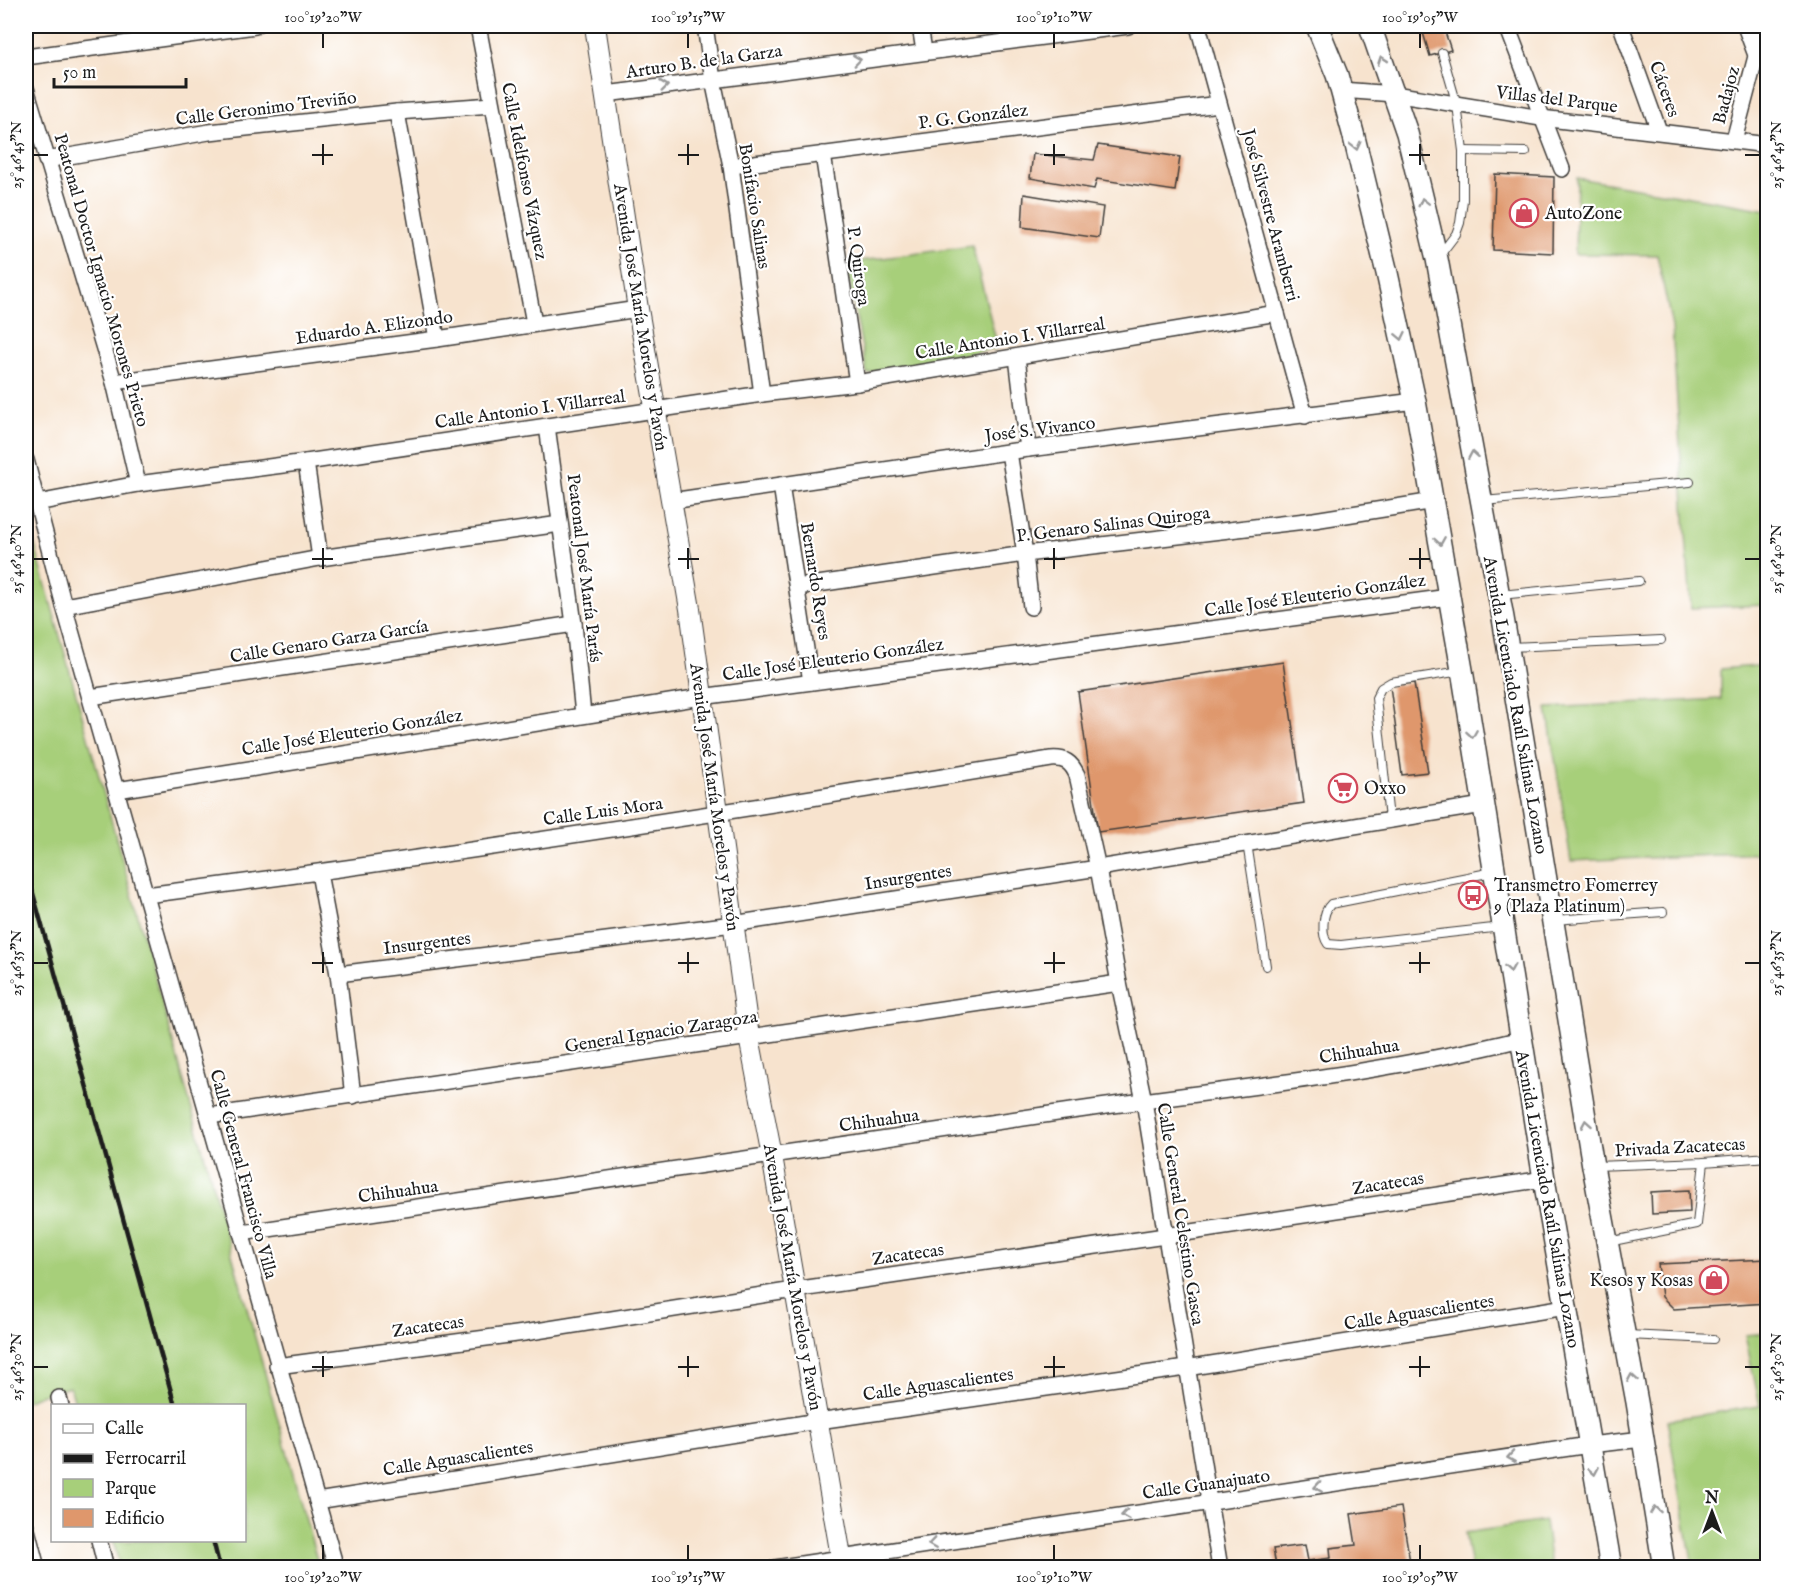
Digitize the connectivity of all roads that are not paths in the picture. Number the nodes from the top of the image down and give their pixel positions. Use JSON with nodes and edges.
{"nodes":[{"id":1,"x":255,"y":26,"type":"edge"},
{"id":2,"x":478,"y":26,"type":"edge"},
{"id":3,"x":595,"y":26,"type":"edge"},
{"id":4,"x":705,"y":26,"type":"edge"},
{"id":5,"x":920,"y":26,"type":"edge"},
{"id":6,"x":1128,"y":26,"type":"edge"},
{"id":7,"x":1198,"y":26,"type":"edge"},
{"id":8,"x":1317,"y":26,"type":"edge"},
{"id":9,"x":1370,"y":26,"type":"edge"},
{"id":10,"x":1507,"y":26,"type":"edge"},
{"id":11,"x":1621,"y":26,"type":"edge"},
{"id":12,"x":1745,"y":26,"type":"edge"},
{"id":13,"x":1764,"y":26,"type":"edge"},
{"id":14,"x":924,"y":51,"type":"junction"},
{"id":15,"x":1442,"y":53,"type":"dead end"},
{"id":16,"x":1756,"y":55,"type":"junction"},
{"id":17,"x":26,"y":57,"type":"edge"},
{"id":18,"x":712,"y":80,"type":"junction"},
{"id":19,"x":26,"y":88,"type":"edge"},
{"id":20,"x":1341,"y":90,"type":"junction"},
{"id":21,"x":606,"y":94,"type":"junction"},
{"id":22,"x":1394,"y":94,"type":"junction"},
{"id":23,"x":1220,"y":104,"type":"junction"},
{"id":24,"x":492,"y":105,"type":"junction"},
{"id":25,"x":1457,"y":105,"type":"junction"},
{"id":26,"x":397,"y":112,"type":"junction"},
{"id":27,"x":1541,"y":118,"type":"junction"},
{"id":28,"x":1659,"y":131,"type":"junction"},
{"id":29,"x":1734,"y":140,"type":"junction"},
{"id":30,"x":1767,"y":145,"type":"edge"},
{"id":31,"x":1463,"y":151,"type":"junction"},
{"id":32,"x":1526,"y":152,"type":"dead end"},
{"id":33,"x":823,"y":154,"type":"junction"},
{"id":34,"x":46,"y":160,"type":"junction"},
{"id":35,"x":731,"y":166,"type":"junction"},
{"id":36,"x":1562,"y":169,"type":"dead end"},
{"id":37,"x":1437,"y":259,"type":"junction"},
{"id":38,"x":638,"y":309,"type":"junction"},
{"id":39,"x":1277,"y":313,"type":"junction"},
{"id":40,"x":534,"y":323,"type":"junction"},
{"id":41,"x":437,"y":339,"type":"junction"},
{"id":42,"x":1017,"y":357,"type":"junction"},
{"id":43,"x":114,"y":382,"type":"junction"},
{"id":44,"x":857,"y":383,"type":"junction"},
{"id":45,"x":762,"y":394,"type":"junction"},
{"id":46,"x":1415,"y":401,"type":"junction"},
{"id":47,"x":655,"y":410,"type":"junction"},
{"id":48,"x":1305,"y":416,"type":"junction"},
{"id":49,"x":547,"y":426,"type":"junction"},
{"id":50,"x":1028,"y":449,"type":"junction"},
{"id":51,"x":1009,"y":452,"type":"junction"},
{"id":52,"x":26,"y":460,"type":"edge"},
{"id":53,"x":306,"y":462,"type":"junction"},
{"id":54,"x":1690,"y":482,"type":"dead end"},
{"id":55,"x":138,"y":484,"type":"junction"},
{"id":56,"x":781,"y":485,"type":"junction"},
{"id":57,"x":671,"y":501,"type":"junction"},
{"id":58,"x":1434,"y":501,"type":"junction"},
{"id":59,"x":1481,"y":501,"type":"junction"},
{"id":60,"x":37,"y":503,"type":"junction"},
{"id":61,"x":560,"y":524,"type":"junction"},
{"id":62,"x":1025,"y":554,"type":"junction"},
{"id":63,"x":320,"y":558,"type":"junction"},
{"id":64,"x":1640,"y":580,"type":"dead end"},
{"id":65,"x":797,"y":587,"type":"junction"},
{"id":66,"x":1499,"y":595,"type":"junction"},
{"id":67,"x":1449,"y":597,"type":"junction"},
{"id":68,"x":64,"y":606,"type":"junction"},
{"id":69,"x":1031,"y":607,"type":"dead end"},
{"id":70,"x":574,"y":624,"type":"junction"},
{"id":71,"x":1660,"y":640,"type":"dead end"},
{"id":72,"x":1508,"y":647,"type":"junction"},
{"id":73,"x":1462,"y":670,"type":"junction"},
{"id":74,"x":811,"y":682,"type":"junction"},
{"id":75,"x":90,"y":697,"type":"junction"},
{"id":76,"x":701,"y":697,"type":"junction"},
{"id":77,"x":583,"y":715,"type":"junction"},
{"id":78,"x":1063,"y":759,"type":"joint"},
{"id":79,"x":117,"y":790,"type":"junction"},
{"id":80,"x":1483,"y":805,"type":"junction"},
{"id":81,"x":717,"y":814,"type":"junction"},
{"id":82,"x":1389,"y":819,"type":"junction"},
{"id":83,"x":1247,"y":843,"type":"junction"},
{"id":84,"x":1098,"y":868,"type":"junction"},
{"id":85,"x":1494,"y":871,"type":"junction"},
{"id":86,"x":319,"y":873,"type":"junction"},
{"id":87,"x":146,"y":895,"type":"junction"},
{"id":88,"x":1663,"y":912,"type":"dead end"},
{"id":89,"x":1552,"y":920,"type":"junction"},
{"id":90,"x":733,"y":924,"type":"junction"},
{"id":91,"x":1504,"y":926,"type":"junction"},
{"id":92,"x":1266,"y":966,"type":"dead end"},
{"id":93,"x":338,"y":974,"type":"junction"},
{"id":94,"x":1119,"y":983,"type":"junction"},
{"id":95,"x":749,"y":1037,"type":"junction"},
{"id":96,"x":1521,"y":1039,"type":"junction"},
{"id":97,"x":353,"y":1096,"type":"junction"},
{"id":98,"x":1144,"y":1101,"type":"junction"},
{"id":99,"x":208,"y":1116,"type":"junction"},
{"id":100,"x":772,"y":1156,"type":"junction"},
{"id":101,"x":1767,"y":1157,"type":"edge"},
{"id":102,"x":1704,"y":1162,"type":"junction"},
{"id":103,"x":1593,"y":1166,"type":"junction"},
{"id":104,"x":1544,"y":1179,"type":"junction"},
{"id":105,"x":241,"y":1233,"type":"junction"},
{"id":106,"x":1165,"y":1236,"type":"junction"},
{"id":107,"x":1607,"y":1242,"type":"junction"},
{"id":108,"x":794,"y":1290,"type":"junction"},
{"id":109,"x":1566,"y":1307,"type":"junction"},
{"id":110,"x":1624,"y":1335,"type":"junction"},
{"id":111,"x":1713,"y":1339,"type":"dead end"},
{"id":112,"x":277,"y":1366,"type":"junction"},
{"id":113,"x":1186,"y":1368,"type":"junction"},
{"id":114,"x":818,"y":1421,"type":"junction"},
{"id":115,"x":1643,"y":1439,"type":"junction"},
{"id":116,"x":1589,"y":1445,"type":"junction"},
{"id":117,"x":317,"y":1501,"type":"junction"},
{"id":118,"x":1208,"y":1503,"type":"junction"},
{"id":119,"x":26,"y":1526,"type":"edge"},
{"id":120,"x":100,"y":1542,"type":"edge"},
{"id":121,"x":842,"y":1562,"type":"edge"},
{"id":122,"x":37,"y":1568,"type":"edge"},
{"id":123,"x":106,"y":1568,"type":"edge"},
{"id":124,"x":336,"y":1568,"type":"edge"},
{"id":125,"x":775,"y":1568,"type":"edge"},
{"id":126,"x":1220,"y":1568,"type":"edge"},
{"id":127,"x":1611,"y":1568,"type":"edge"},
{"id":128,"x":1664,"y":1568,"type":"edge"}],
"edges":[{"from":1,"to":17,"type":"street"},
{"from":2,"to":24,"type":"street","name":"Calle Idelfonso Vázquez"},
{"from":3,"to":21,"type":"street","name":"Avenida José María Morelos y Pavón"},
{"from":4,"to":18,"type":"street","name":"Bonifacio Salinas"},
{"from":5,"to":14,"type":"street"},
{"from":6,"to":14,"type":"street","name":"Arturo B. de la Garza"},
{"from":7,"to":23,"type":"street","name":"José Silvestre Aramberri"},
{"from":8,"to":20,"type":"main road","name":"Avenida Licenciado Raúl Salinas Lozano"},
{"from":22,"to":9,"type":"main road","name":"Avenida Licenciado Raúl Salinas Lozano","one_way":true},
{"from":10,"to":27,"type":"street"},
{"from":11,"to":28,"type":"street","name":"Cáceres"},
{"from":12,"to":16,"type":"street"},
{"from":13,"to":16,"type":"street","name":"Badajoz"},
{"from":18,"to":14,"type":"street","name":"Arturo B. de la Garza","one_way":true},
{"from":15,"to":25,"type":"lane"},
{"from":16,"to":29,"type":"street","name":"Badajoz"},
{"from":21,"to":18,"type":"street","name":"Arturo B. de la Garza","one_way":true},
{"from":18,"to":35,"type":"street","name":"Bonifacio Salinas"},
{"from":19,"to":34,"type":"street","name":"Peatonal Doctor Ignacio Morones Prieto"},
{"from":20,"to":22,"type":"street","name":"Villas del Parque"},
{"from":20,"to":46,"type":"main road","name":"Avenida Licenciado Raúl Salinas Lozano","one_way":true},
{"from":21,"to":38,"type":"street","name":"Avenida José María Morelos y Pavón"},
{"from":22,"to":25,"type":"street","name":"Villas del Parque"},
{"from":37,"to":22,"type":"main road","name":"Avenida Licenciado Raúl Salinas Lozano","one_way":true},
{"from":23,"to":33,"type":"street","name":"P. G. González"},
{"from":23,"to":39,"type":"street","name":"José Silvestre Aramberri"},
{"from":24,"to":26,"type":"street","name":"Calle Geronimo Treviño"},
{"from":24,"to":40,"type":"street","name":"Calle Idelfonso Vázquez"},
{"from":25,"to":27,"type":"street","name":"Villas del Parque"},
{"from":25,"to":31,"type":"lane"},
{"from":26,"to":34,"type":"street","name":"Calle Geronimo Treviño"},
{"from":26,"to":41,"type":"street"},
{"from":27,"to":28,"type":"street","name":"Villas del Parque"},
{"from":27,"to":36,"type":"street"},
{"from":28,"to":29,"type":"street","name":"Villas del Parque"},
{"from":29,"to":30,"type":"street","name":"Villas del Parque"},
{"from":31,"to":32,"type":"lane"},
{"from":31,"to":37,"type":"lane"},
{"from":33,"to":35,"type":"street","name":"P. G. González"},
{"from":33,"to":44,"type":"street","name":"P. Quiroga"},
{"from":34,"to":43,"type":"street","name":"Peatonal Doctor Ignacio Morones Prieto"},
{"from":35,"to":45,"type":"street","name":"Bonifacio Salinas"},
{"from":59,"to":37,"type":"main road","name":"Avenida Licenciado Raúl Salinas Lozano","one_way":true},
{"from":38,"to":40,"type":"street","name":"Eduardo A. Elizondo"},
{"from":38,"to":47,"type":"street","name":"Avenida José María Morelos y Pavón"},
{"from":39,"to":42,"type":"street","name":"Calle Antonio I. Villarreal"},
{"from":39,"to":48,"type":"street","name":"José Silvestre Aramberri"},
{"from":40,"to":41,"type":"street","name":"Eduardo A. Elizondo"},
{"from":41,"to":43,"type":"street","name":"Eduardo A. Elizondo"},
{"from":42,"to":44,"type":"street","name":"Calle Antonio I. Villarreal"},
{"from":42,"to":50,"type":"street"},
{"from":43,"to":55,"type":"street","name":"Peatonal Doctor Ignacio Morones Prieto"},
{"from":44,"to":45,"type":"street","name":"Calle Antonio I. Villarreal"},
{"from":45,"to":47,"type":"street","name":"Calle Antonio I. Villarreal"},
{"from":46,"to":48,"type":"street","name":"José S. Vivanco"},
{"from":46,"to":58,"type":"main road","name":"Avenida Licenciado Raúl Salinas Lozano"},
{"from":47,"to":49,"type":"street","name":"Calle Antonio I. Villarreal"},
{"from":47,"to":57,"type":"street","name":"Avenida José María Morelos y Pavón"},
{"from":48,"to":50,"type":"street","name":"José S. Vivanco"},
{"from":49,"to":53,"type":"street","name":"Calle Antonio I. Villarreal"},
{"from":49,"to":61,"type":"street","name":"Peatonal José María Parás"},
{"from":50,"to":51,"type":"street","name":"José S. Vivanco"},
{"from":51,"to":56,"type":"street","name":"José S. Vivanco"},
{"from":51,"to":62,"type":"street"},
{"from":52,"to":60,"type":"street","name":"Calle General Francisco Villa"},
{"from":53,"to":55,"type":"street","name":"Calle Antonio I. Villarreal"},
{"from":53,"to":63,"type":"street"},
{"from":54,"to":59,"type":"lane"},
{"from":55,"to":60,"type":"street","name":"Calle Antonio I. Villarreal"},
{"from":56,"to":57,"type":"street","name":"José S. Vivanco"},
{"from":56,"to":65,"type":"street","name":"Bernardo Reyes"},
{"from":57,"to":76,"type":"street","name":"Avenida José María Morelos y Pavón"},
{"from":58,"to":62,"type":"street","name":"P. Genaro Salinas Quiroga"},
{"from":58,"to":67,"type":"main road","name":"Avenida Licenciado Raúl Salinas Lozano","one_way":true},
{"from":59,"to":66,"type":"main road","name":"Avenida Licenciado Raúl Salinas Lozano"},
{"from":60,"to":68,"type":"street","name":"Calle General Francisco Villa"},
{"from":61,"to":63,"type":"street"},
{"from":61,"to":70,"type":"street","name":"Peatonal José María Parás"},
{"from":62,"to":65,"type":"street","name":"P. Genaro Salinas Quiroga"},
{"from":62,"to":69,"type":"street"},
{"from":63,"to":68,"type":"street"},
{"from":64,"to":66,"type":"lane"},
{"from":65,"to":74,"type":"street","name":"Bernardo Reyes"},
{"from":66,"to":72,"type":"main road","name":"Avenida Licenciado Raúl Salinas Lozano"},
{"from":67,"to":73,"type":"main road","name":"Avenida Licenciado Raúl Salinas Lozano"},
{"from":67,"to":74,"type":"street","name":"Calle José Eleuterio González"},
{"from":68,"to":75,"type":"street","name":"Calle General Francisco Villa"},
{"from":70,"to":75,"type":"street","name":"Calle Genaro Garza García"},
{"from":70,"to":77,"type":"street","name":"Peatonal José María Parás"},
{"from":71,"to":72,"type":"lane"},
{"from":72,"to":89,"type":"main road","name":"Avenida Licenciado Raúl Salinas Lozano"},
{"from":73,"to":80,"type":"main road","name":"Avenida Licenciado Raúl Salinas Lozano","one_way":true},
{"from":73,"to":82,"type":"lane"},
{"from":74,"to":76,"type":"street","name":"Calle José Eleuterio González"},
{"from":75,"to":79,"type":"street","name":"Calle General Francisco Villa"},
{"from":76,"to":77,"type":"street","name":"Calle José Eleuterio González"},
{"from":76,"to":81,"type":"street","name":"Avenida José María Morelos y Pavón"},
{"from":77,"to":79,"type":"street","name":"Calle José Eleuterio González"},
{"from":78,"to":81,"type":"street","name":"Calle Luis Mora"},
{"from":78,"to":84,"type":"street","name":"Calle General Celestino Gasca"},
{"from":79,"to":87,"type":"street","name":"Calle General Francisco Villa"},
{"from":80,"to":82,"type":"street","name":"Insurgentes"},
{"from":80,"to":85,"type":"main road","name":"Avenida Licenciado Raúl Salinas Lozano"},
{"from":81,"to":86,"type":"street","name":"Calle Luis Mora"},
{"from":81,"to":90,"type":"street","name":"Avenida José María Morelos y Pavón"},
{"from":82,"to":83,"type":"street","name":"Insurgentes"},
{"from":83,"to":84,"type":"street","name":"Insurgentes"},
{"from":83,"to":92,"type":"lane"},
{"from":84,"to":90,"type":"street","name":"Insurgentes"},
{"from":84,"to":94,"type":"street","name":"Calle General Celestino Gasca"},
{"from":85,"to":91,"type":"main road","name":"Avenida Licenciado Raúl Salinas Lozano"},
{"from":85,"to":91,"type":"lane"},
{"from":86,"to":87,"type":"street","name":"Calle Luis Mora"},
{"from":86,"to":93,"type":"street"},
{"from":87,"to":99,"type":"street","name":"Calle General Francisco Villa"},
{"from":88,"to":89,"type":"lane"},
{"from":103,"to":89,"type":"main road","name":"Avenida Licenciado Raúl Salinas Lozano","one_way":true},
{"from":90,"to":93,"type":"street","name":"Insurgentes"},
{"from":90,"to":95,"type":"street","name":"Avenida José María Morelos y Pavón"},
{"from":91,"to":96,"type":"main road","name":"Avenida Licenciado Raúl Salinas Lozano","one_way":true},
{"from":93,"to":97,"type":"street"},
{"from":94,"to":95,"type":"street","name":"General Ignacio Zaragoza"},
{"from":94,"to":98,"type":"street","name":"Calle General Celestino Gasca"},
{"from":95,"to":97,"type":"street","name":"General Ignacio Zaragoza"},
{"from":95,"to":100,"type":"street","name":"Avenida José María Morelos y Pavón"},
{"from":96,"to":98,"type":"street","name":"Chihuahua"},
{"from":96,"to":104,"type":"main road","name":"Avenida Licenciado Raúl Salinas Lozano"},
{"from":97,"to":99,"type":"street","name":"General Ignacio Zaragoza"},
{"from":98,"to":100,"type":"street","name":"Chihuahua"},
{"from":98,"to":106,"type":"street","name":"Calle General Celestino Gasca"},
{"from":99,"to":105,"type":"street","name":"Calle General Francisco Villa"},
{"from":100,"to":105,"type":"street","name":"Chihuahua"},
{"from":100,"to":108,"type":"street","name":"Avenida José María Morelos y Pavón"},
{"from":101,"to":102,"type":"lane","name":"Privada Zacatecas"},
{"from":102,"to":103,"type":"lane","name":"Privada Zacatecas"},
{"from":102,"to":107,"type":"lane"},
{"from":103,"to":107,"type":"main road","name":"Avenida Licenciado Raúl Salinas Lozano"},
{"from":104,"to":106,"type":"street","name":"Zacatecas"},
{"from":104,"to":109,"type":"main road","name":"Avenida Licenciado Raúl Salinas Lozano"},
{"from":105,"to":112,"type":"street","name":"Calle General Francisco Villa"},
{"from":106,"to":108,"type":"street","name":"Zacatecas"},
{"from":106,"to":113,"type":"street","name":"Calle General Celestino Gasca"},
{"from":107,"to":110,"type":"main road","name":"Avenida Licenciado Raúl Salinas Lozano"},
{"from":108,"to":112,"type":"street","name":"Zacatecas"},
{"from":108,"to":114,"type":"street","name":"Avenida José María Morelos y Pavón"},
{"from":109,"to":113,"type":"street","name":"Calle Aguascalientes"},
{"from":109,"to":116,"type":"main road","name":"Avenida Licenciado Raúl Salinas Lozano"},
{"from":110,"to":111,"type":"lane"},
{"from":115,"to":110,"type":"main road","name":"Avenida Licenciado Raúl Salinas Lozano","one_way":true},
{"from":112,"to":117,"type":"street","name":"Calle General Francisco Villa"},
{"from":113,"to":114,"type":"street","name":"Calle Aguascalientes"},
{"from":113,"to":118,"type":"street","name":"Calle General Celestino Gasca"},
{"from":114,"to":117,"type":"street","name":"Calle Aguascalientes"},
{"from":114,"to":121,"type":"street","name":"Avenida José María Morelos y Pavón"},
{"from":115,"to":116,"type":"street","name":"Calle Guanajuato"},
{"from":128,"to":115,"type":"main road","name":"Avenida Licenciado Raúl Salinas Lozano","one_way":true},
{"from":116,"to":118,"type":"street","name":"Calle Guanajuato","one_way":true},
{"from":116,"to":127,"type":"main road","name":"Avenida Licenciado Raúl Salinas Lozano","one_way":true},
{"from":117,"to":124,"type":"street","name":"Calle General Francisco Villa"},
{"from":118,"to":121,"type":"street","name":"Calle Guanajuato","one_way":true},
{"from":118,"to":126,"type":"street","name":"Calle General Celestino Gasca"},
{"from":119,"to":122,"type":"street"},
{"from":120,"to":123,"type":"street"},
{"from":121,"to":125,"type":"street","name":"Calle Guanajuato"}]}
